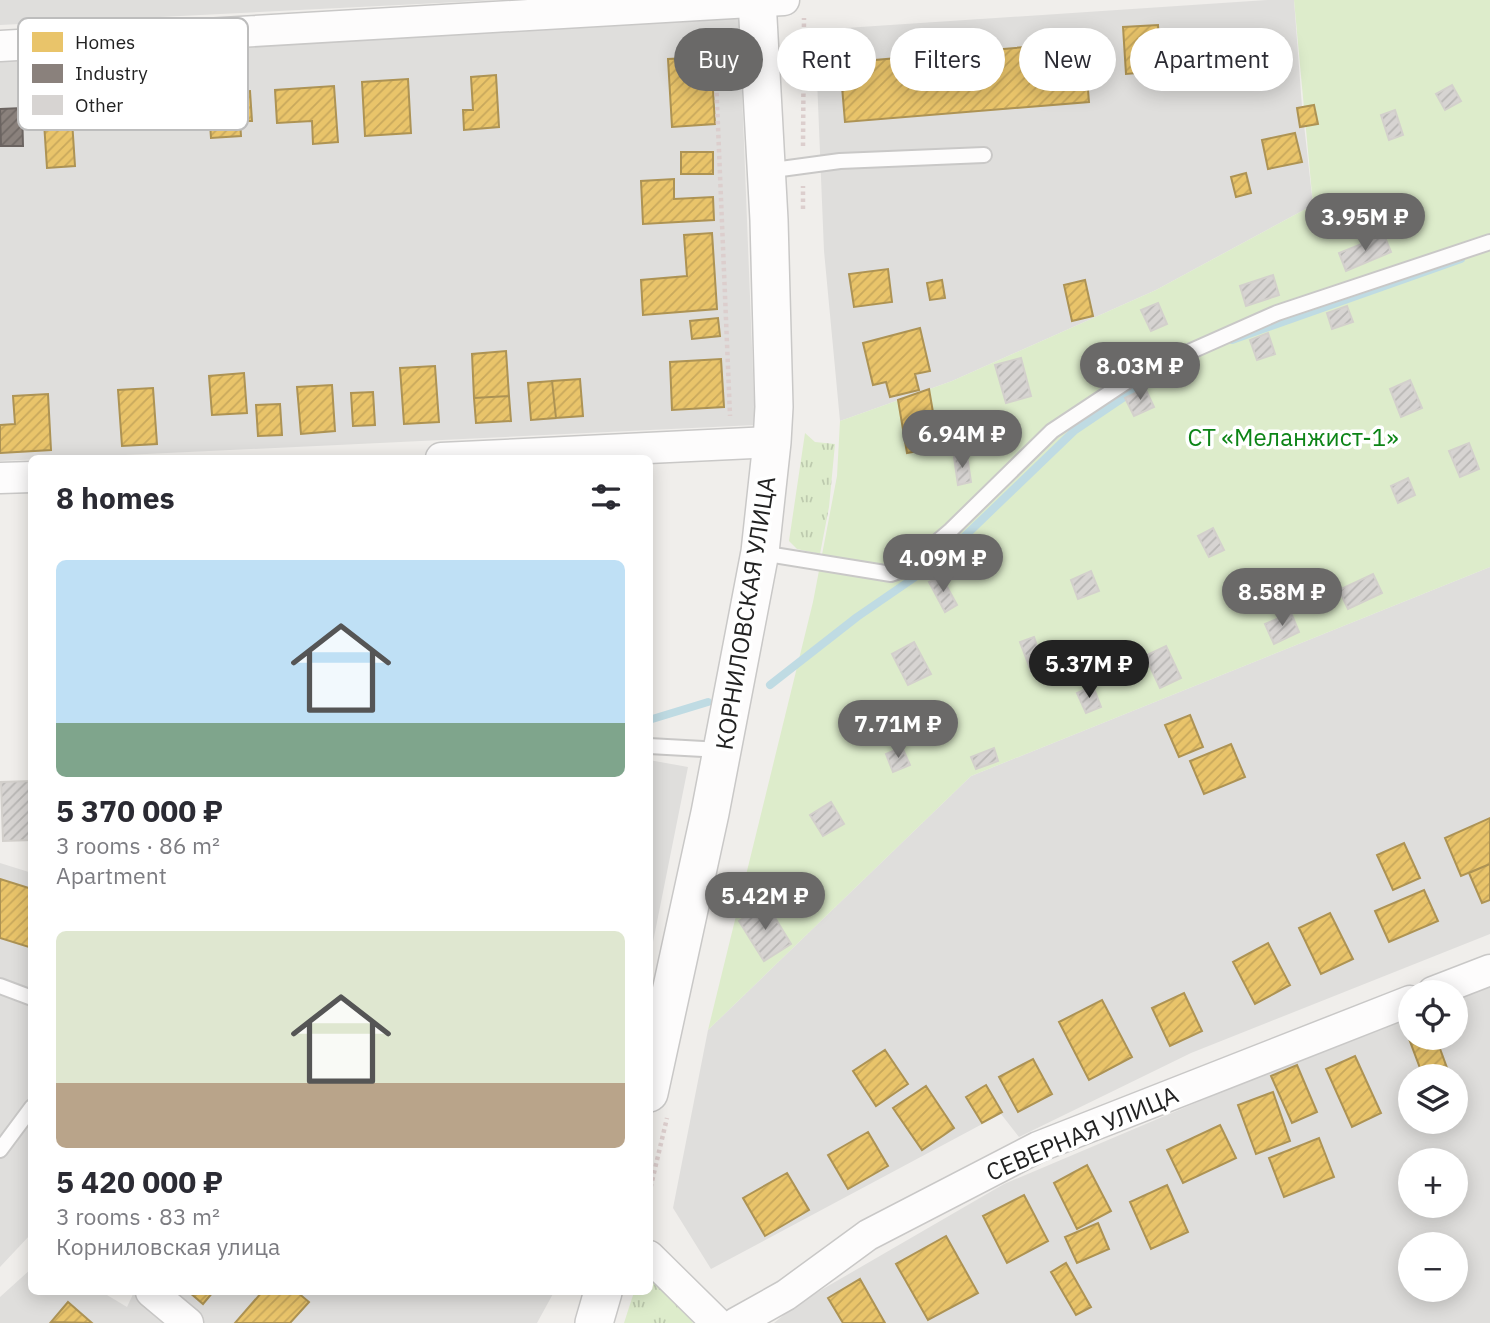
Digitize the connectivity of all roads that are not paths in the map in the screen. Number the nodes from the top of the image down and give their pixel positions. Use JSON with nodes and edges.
{"nodes":[{"id":1,"x":766,"y":1,"type":"edge"},
{"id":2,"x":248,"y":32,"type":"edge"},
{"id":3,"x":18,"y":45,"type":"edge"},
{"id":4,"x":0,"y":46,"type":"edge"},
{"id":5,"x":984,"y":155,"type":"dead end"},
{"id":6,"x":766,"y":172,"type":"junction"},
{"id":7,"x":1490,"y":242,"type":"edge"},
{"id":8,"x":772,"y":442,"type":"junction"},
{"id":9,"x":508,"y":455,"type":"edge"},
{"id":10,"x":28,"y":477,"type":"edge"},
{"id":11,"x":0,"y":478,"type":"edge"},
{"id":12,"x":760,"y":552,"type":"junction"},
{"id":13,"x":653,"y":746,"type":"edge"},
{"id":14,"x":723,"y":750,"type":"junction"},
{"id":15,"x":1490,"y":970,"type":"edge"},
{"id":16,"x":1464,"y":980,"type":"edge"},
{"id":17,"x":0,"y":986,"type":"edge"},
{"id":18,"x":28,"y":996,"type":"edge"},
{"id":19,"x":1398,"y":1006,"type":"edge"},
{"id":20,"x":653,"y":1074,"type":"edge"},
{"id":21,"x":28,"y":1112,"type":"edge"},
{"id":22,"x":0,"y":1150,"type":"edge"},
{"id":23,"x":653,"y":1260,"type":"edge"},
{"id":24,"x":155,"y":1295,"type":"edge"},
{"id":25,"x":602,"y":1295,"type":"edge"},
{"id":26,"x":188,"y":1323,"type":"edge"},
{"id":27,"x":594,"y":1323,"type":"edge"},
{"id":28,"x":717,"y":1323,"type":"edge"},
{"id":29,"x":736,"y":1323,"type":"edge"}],
"edges":[{"from":1,"to":2,"type":"street"},
{"from":1,"to":6,"type":"street","name":"КОРНИЛОВСКАЯ УЛИЦА"},
{"from":3,"to":4,"type":"street"},
{"from":5,"to":6,"type":"lane"},
{"from":6,"to":8,"type":"street","name":"КОРНИЛОВСКАЯ УЛИЦА"},
{"from":7,"to":12,"type":"lane"},
{"from":8,"to":9,"type":"street"},
{"from":8,"to":12,"type":"street","name":"КОРНИЛОВСКАЯ УЛИЦА"},
{"from":10,"to":11,"type":"street"},
{"from":12,"to":14,"type":"street","name":"КОРНИЛОВСКАЯ УЛИЦА"},
{"from":13,"to":14,"type":"lane"},
{"from":14,"to":20,"type":"street","name":"КОРНИЛОВСКАЯ УЛИЦА"},
{"from":15,"to":16,"type":"street"},
{"from":17,"to":18,"type":"lane"},
{"from":19,"to":29,"type":"street","name":"СЕВЕРНАЯ УЛИЦА"},
{"from":21,"to":22,"type":"lane"},
{"from":23,"to":28,"type":"street"},
{"from":24,"to":26,"type":"street"},
{"from":25,"to":27,"type":"street"}]}
